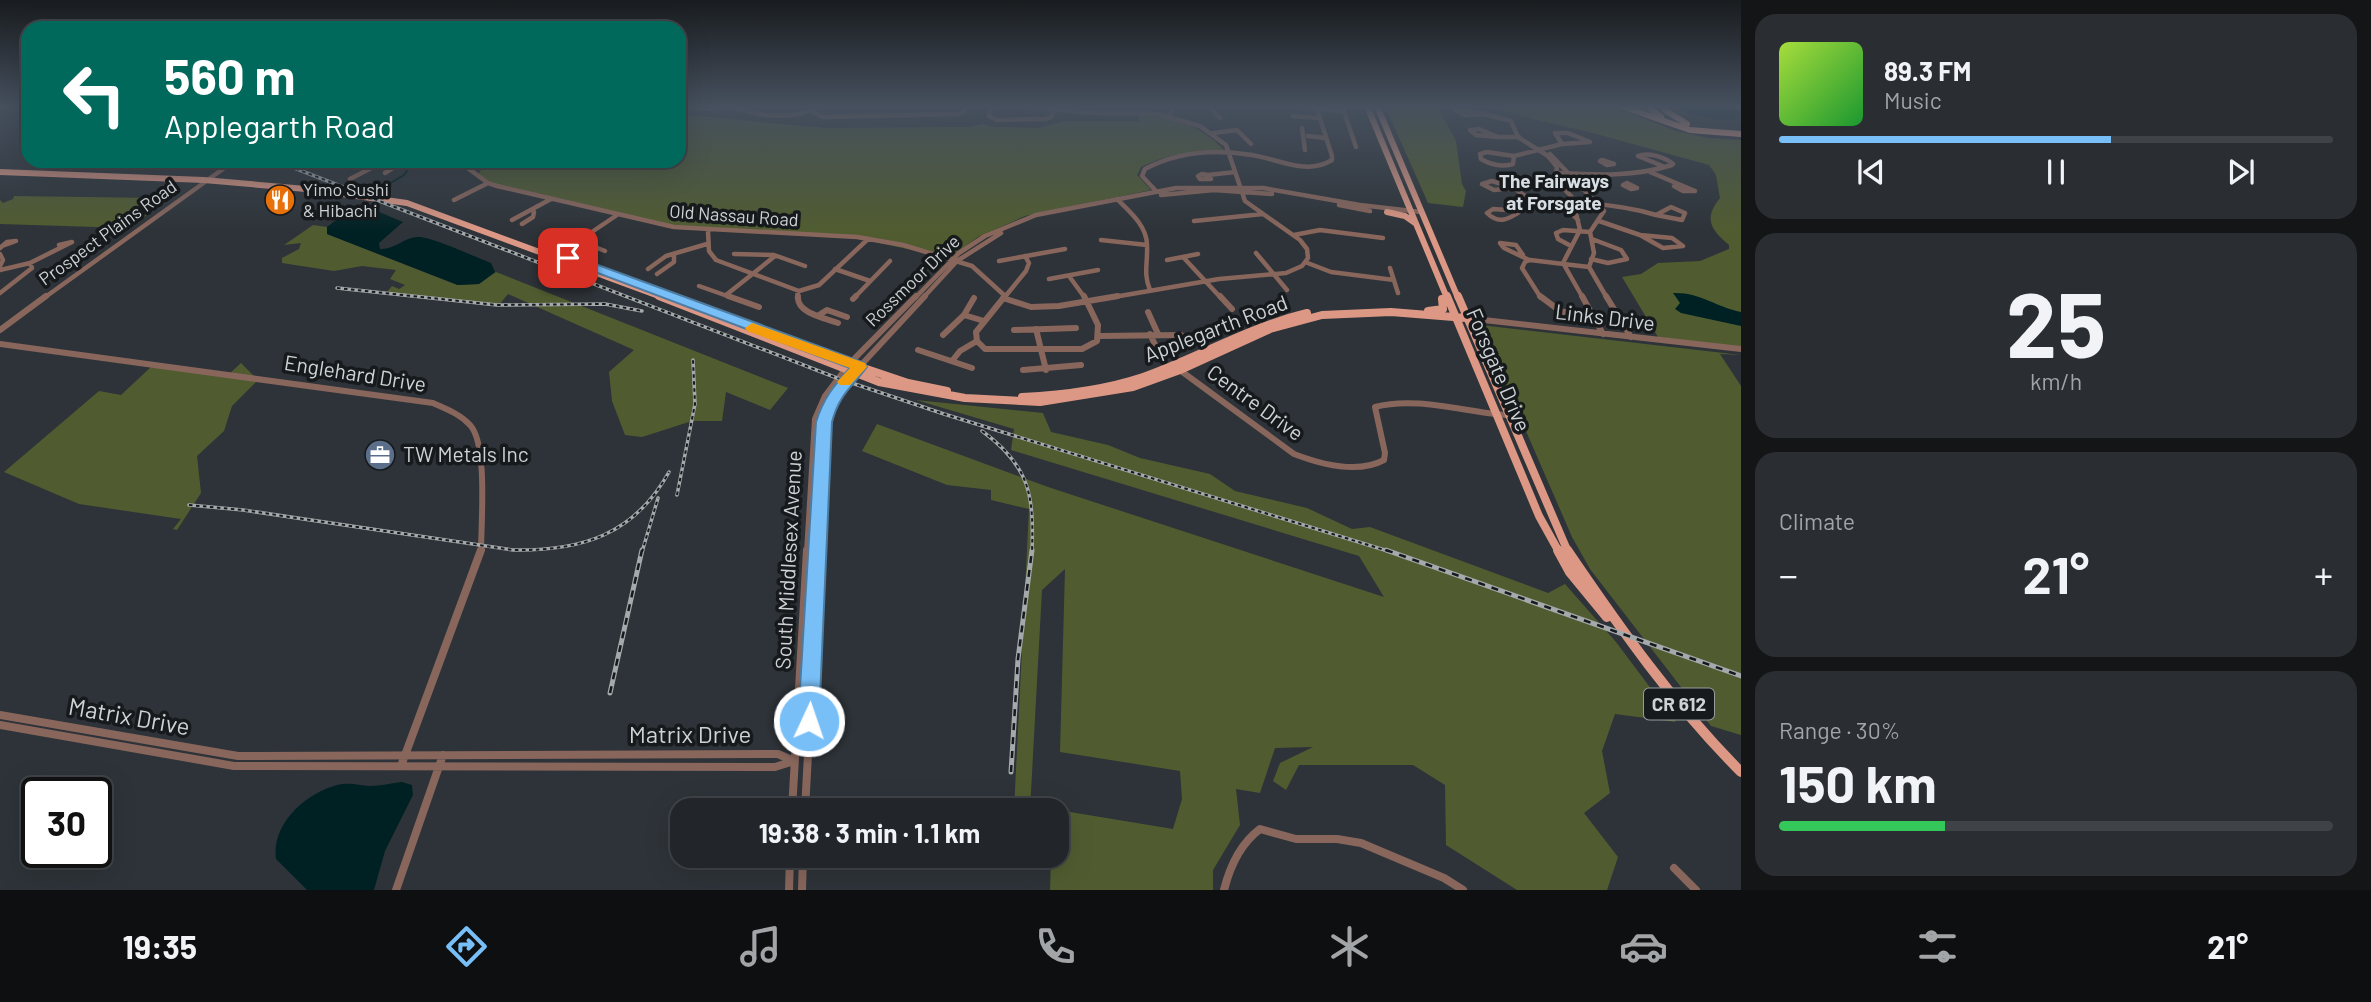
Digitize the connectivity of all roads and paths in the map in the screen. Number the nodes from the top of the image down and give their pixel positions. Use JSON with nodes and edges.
{"nodes":[{"id":1,"x":1225,"y":148,"type":"edge"},
{"id":2,"x":1329,"y":148,"type":"edge"},
{"id":3,"x":1384,"y":148,"type":"edge"},
{"id":4,"x":1394,"y":148,"type":"edge"},
{"id":5,"x":1546,"y":148,"type":"edge"},
{"id":6,"x":1540,"y":149,"type":"junction"},
{"id":7,"x":1230,"y":153,"type":"junction"},
{"id":8,"x":1514,"y":156,"type":"junction"},
{"id":9,"x":1610,"y":166,"type":"dead end"},
{"id":10,"x":1665,"y":167,"type":"junction"},
{"id":11,"x":223,"y":168,"type":"edge"},
{"id":12,"x":371,"y":168,"type":"edge"},
{"id":13,"x":393,"y":168,"type":"edge"},
{"id":14,"x":468,"y":168,"type":"edge"},
{"id":15,"x":0,"y":172,"type":"edge"},
{"id":16,"x":1235,"y":172,"type":"junction"},
{"id":17,"x":1557,"y":172,"type":"junction"},
{"id":18,"x":1570,"y":172,"type":"junction"},
{"id":19,"x":385,"y":173,"type":"dead end"},
{"id":20,"x":1648,"y":173,"type":"junction"},
{"id":21,"x":1618,"y":174,"type":"junction"},
{"id":22,"x":1209,"y":175,"type":"dead end"},
{"id":23,"x":208,"y":178,"type":"junction"},
{"id":24,"x":350,"y":179,"type":"dead end"},
{"id":25,"x":488,"y":183,"type":"junction"},
{"id":26,"x":1627,"y":183,"type":"dead end"},
{"id":27,"x":1676,"y":184,"type":"dead end"},
{"id":28,"x":1239,"y":188,"type":"junction"},
{"id":29,"x":1515,"y":188,"type":"junction"},
{"id":30,"x":1158,"y":193,"type":"junction"},
{"id":31,"x":1404,"y":195,"type":"junction"},
{"id":32,"x":551,"y":199,"type":"junction"},
{"id":33,"x":454,"y":200,"type":"dead end"},
{"id":34,"x":1119,"y":201,"type":"junction"},
{"id":35,"x":1341,"y":204,"type":"junction"},
{"id":36,"x":1539,"y":204,"type":"junction"},
{"id":37,"x":1574,"y":204,"type":"junction"},
{"id":38,"x":1600,"y":205,"type":"junction"},
{"id":39,"x":1385,"y":210,"type":"junction"},
{"id":40,"x":1521,"y":211,"type":"junction"},
{"id":41,"x":534,"y":212,"type":"junction"},
{"id":42,"x":1411,"y":213,"type":"junction"},
{"id":43,"x":1263,"y":214,"type":"junction"},
{"id":44,"x":1422,"y":214,"type":"junction"},
{"id":45,"x":617,"y":215,"type":"junction"},
{"id":46,"x":1656,"y":215,"type":"junction"},
{"id":47,"x":512,"y":220,"type":"dead end"},
{"id":48,"x":1578,"y":220,"type":"junction"},
{"id":49,"x":1194,"y":221,"type":"dead end"},
{"id":50,"x":1599,"y":221,"type":"junction"},
{"id":51,"x":1415,"y":223,"type":"junction"},
{"id":52,"x":522,"y":224,"type":"dead end"},
{"id":53,"x":1580,"y":230,"type":"junction"},
{"id":54,"x":555,"y":231,"type":"dead end"},
{"id":55,"x":708,"y":231,"type":"junction"},
{"id":56,"x":1294,"y":235,"type":"junction"},
{"id":57,"x":1591,"y":235,"type":"junction"},
{"id":58,"x":1640,"y":235,"type":"junction"},
{"id":59,"x":1383,"y":238,"type":"dead end"},
{"id":60,"x":868,"y":239,"type":"junction"},
{"id":61,"x":580,"y":240,"type":"junction"},
{"id":62,"x":1101,"y":240,"type":"dead end"},
{"id":63,"x":707,"y":244,"type":"junction"},
{"id":64,"x":1147,"y":246,"type":"junction"},
{"id":65,"x":1571,"y":246,"type":"junction"},
{"id":66,"x":61,"y":247,"type":"dead end"},
{"id":67,"x":1065,"y":249,"type":"dead end"},
{"id":68,"x":605,"y":251,"type":"dead end"},
{"id":69,"x":1256,"y":253,"type":"dead end"},
{"id":70,"x":0,"y":254,"type":"edge"},
{"id":71,"x":734,"y":254,"type":"dead end"},
{"id":72,"x":1198,"y":254,"type":"dead end"},
{"id":73,"x":674,"y":255,"type":"junction"},
{"id":74,"x":775,"y":256,"type":"junction"},
{"id":75,"x":1025,"y":256,"type":"junction"},
{"id":76,"x":1523,"y":256,"type":"dead end"},
{"id":77,"x":1183,"y":257,"type":"junction"},
{"id":78,"x":1591,"y":259,"type":"junction"},
{"id":79,"x":955,"y":260,"type":"junction"},
{"id":80,"x":1167,"y":260,"type":"dead end"},
{"id":81,"x":1528,"y":260,"type":"junction"},
{"id":82,"x":890,"y":261,"type":"dead end"},
{"id":83,"x":999,"y":261,"type":"dead end"},
{"id":84,"x":1305,"y":262,"type":"junction"},
{"id":85,"x":30,"y":263,"type":"junction"},
{"id":86,"x":1563,"y":263,"type":"junction"},
{"id":87,"x":805,"y":266,"type":"dead end"},
{"id":88,"x":1589,"y":267,"type":"junction"},
{"id":89,"x":0,"y":268,"type":"edge"},
{"id":90,"x":1390,"y":268,"type":"dead end"},
{"id":91,"x":835,"y":269,"type":"junction"},
{"id":92,"x":648,"y":270,"type":"dead end"},
{"id":93,"x":1098,"y":270,"type":"dead end"},
{"id":94,"x":657,"y":274,"type":"dead end"},
{"id":95,"x":752,"y":274,"type":"junction"},
{"id":96,"x":1272,"y":275,"type":"junction"},
{"id":97,"x":1069,"y":276,"type":"junction"},
{"id":98,"x":1049,"y":279,"type":"dead end"},
{"id":99,"x":1394,"y":280,"type":"junction"},
{"id":100,"x":870,"y":281,"type":"junction"},
{"id":101,"x":1203,"y":281,"type":"junction"},
{"id":102,"x":1439,"y":283,"type":"junction"},
{"id":103,"x":699,"y":286,"type":"dead end"},
{"id":104,"x":1150,"y":290,"type":"junction"},
{"id":105,"x":1287,"y":290,"type":"dead end"},
{"id":106,"x":798,"y":291,"type":"junction"},
{"id":107,"x":0,"y":293,"type":"edge"},
{"id":108,"x":1398,"y":293,"type":"dead end"},
{"id":109,"x":726,"y":295,"type":"junction"},
{"id":110,"x":1004,"y":297,"type":"junction"},
{"id":111,"x":974,"y":298,"type":"dead end"},
{"id":112,"x":853,"y":299,"type":"dead end"},
{"id":113,"x":1088,"y":300,"type":"junction"},
{"id":114,"x":759,"y":307,"type":"dead end"},
{"id":115,"x":1232,"y":309,"type":"dead end"},
{"id":116,"x":1428,"y":311,"type":"junction"},
{"id":117,"x":1148,"y":312,"type":"dead end"},
{"id":118,"x":819,"y":315,"type":"junction"},
{"id":119,"x":964,"y":315,"type":"junction"},
{"id":120,"x":847,"y":317,"type":"dead end"},
{"id":121,"x":1455,"y":317,"type":"junction"},
{"id":122,"x":1466,"y":318,"type":"junction"},
{"id":123,"x":1596,"y":320,"type":"junction"},
{"id":124,"x":984,"y":321,"type":"junction"},
{"id":125,"x":838,"y":323,"type":"dead end"},
{"id":126,"x":1076,"y":328,"type":"dead end"},
{"id":127,"x":1036,"y":329,"type":"junction"},
{"id":128,"x":0,"y":330,"type":"edge"},
{"id":129,"x":1014,"y":330,"type":"dead end"},
{"id":130,"x":1150,"y":334,"type":"junction"},
{"id":131,"x":1158,"y":334,"type":"junction"},
{"id":132,"x":1603,"y":334,"type":"junction"},
{"id":133,"x":943,"y":335,"type":"dead end"},
{"id":134,"x":1181,"y":335,"type":"dead end"},
{"id":135,"x":1100,"y":336,"type":"junction"},
{"id":136,"x":1630,"y":337,"type":"junction"},
{"id":137,"x":976,"y":339,"type":"junction"},
{"id":138,"x":0,"y":344,"type":"edge"},
{"id":139,"x":1157,"y":349,"type":"dead end"},
{"id":140,"x":1741,"y":349,"type":"edge"},
{"id":141,"x":918,"y":350,"type":"dead end"},
{"id":142,"x":1042,"y":350,"type":"junction"},
{"id":143,"x":952,"y":361,"type":"junction"},
{"id":144,"x":1081,"y":365,"type":"dead end"},
{"id":145,"x":848,"y":366,"type":"junction"},
{"id":146,"x":1176,"y":367,"type":"junction"},
{"id":147,"x":972,"y":368,"type":"dead end"},
{"id":148,"x":857,"y":370,"type":"junction"},
{"id":149,"x":1023,"y":370,"type":"dead end"},
{"id":150,"x":1046,"y":370,"type":"junction"},
{"id":151,"x":1502,"y":415,"type":"junction"},
{"id":152,"x":0,"y":715,"type":"edge"},
{"id":153,"x":0,"y":725,"type":"edge"},
{"id":154,"x":443,"y":755,"type":"junction"},
{"id":155,"x":404,"y":756,"type":"junction"},
{"id":156,"x":794,"y":761,"type":"junction"},
{"id":157,"x":401,"y":766,"type":"junction"},
{"id":158,"x":439,"y":767,"type":"junction"},
{"id":159,"x":1741,"y":772,"type":"edge"},
{"id":160,"x":792,"y":798,"type":"edge"},
{"id":161,"x":806,"y":798,"type":"edge"},
{"id":162,"x":790,"y":868,"type":"edge"},
{"id":163,"x":803,"y":868,"type":"edge"},
{"id":164,"x":1674,"y":868,"type":"dead end"},
{"id":165,"x":396,"y":890,"type":"edge"},
{"id":166,"x":789,"y":890,"type":"edge"},
{"id":167,"x":802,"y":890,"type":"edge"},
{"id":168,"x":1224,"y":890,"type":"edge"},
{"id":169,"x":1463,"y":890,"type":"edge"},
{"id":170,"x":1696,"y":890,"type":"edge"}],
"edges":[{"from":1,"to":7,"type":"street"},
{"from":2,"to":7,"type":"street"},
{"from":3,"to":31,"type":"main road","name":"Forsgate Drive","number":"CR 612"},
{"from":4,"to":44,"type":"main road","name":"Forsgate Drive","number":"CR 612"},
{"from":5,"to":6,"type":"street"},
{"from":6,"to":8,"type":"street"},
{"from":6,"to":17,"type":"street"},
{"from":6,"to":18,"type":"street"},
{"from":7,"to":16,"type":"street"},
{"from":7,"to":30,"type":"street"},
{"from":8,"to":8,"type":"street"},
{"from":9,"to":21,"type":"street"},
{"from":10,"to":10,"type":"street"},
{"from":10,"to":20,"type":"street"},
{"from":11,"to":23,"type":"street","name":"Prospect Plains Road"},
{"from":12,"to":24,"type":"street"},
{"from":13,"to":19,"type":"street"},
{"from":14,"to":25,"type":"street","name":"Old Nassau Road"},
{"from":15,"to":23,"type":"main road","name":"Applegarth Road"},
{"from":16,"to":22,"type":"street"},
{"from":16,"to":28,"type":"street"},
{"from":17,"to":18,"type":"street"},
{"from":17,"to":37,"type":"street"},
{"from":18,"to":21,"type":"street"},
{"from":18,"to":38,"type":"street"},
{"from":20,"to":21,"type":"street"},
{"from":20,"to":27,"type":"street"},
{"from":21,"to":26,"type":"street"},
{"from":23,"to":128,"type":"street","name":"Prospect Plains Road"},
{"from":23,"to":145,"type":"main road","name":"Applegarth Road"},
{"from":25,"to":32,"type":"street","name":"Old Nassau Road"},
{"from":25,"to":33,"type":"street"},
{"from":28,"to":30,"type":"street","name":"Rossmoor Drive"},
{"from":28,"to":35,"type":"street","name":"Rossmoor Drive"},
{"from":28,"to":43,"type":"street"},
{"from":29,"to":29,"type":"street"},
{"from":29,"to":36,"type":"street"},
{"from":30,"to":34,"type":"street","name":"Rossmoor Drive"},
{"from":31,"to":39,"type":"main road"},
{"from":31,"to":42,"type":"main road","name":"Forsgate Drive","number":"CR 612"},
{"from":32,"to":41,"type":"street"},
{"from":32,"to":45,"type":"street","name":"Old Nassau Road"},
{"from":34,"to":64,"type":"street"},
{"from":34,"to":79,"type":"street","name":"Rossmoor Drive"},
{"from":35,"to":39,"type":"street","name":"Rossmoor Drive"},
{"from":35,"to":39,"type":"street","name":"Rossmoor Drive"},
{"from":36,"to":37,"type":"street"},
{"from":36,"to":40,"type":"street"},
{"from":36,"to":48,"type":"street"},
{"from":37,"to":38,"type":"street"},
{"from":37,"to":48,"type":"street"},
{"from":38,"to":46,"type":"street"},
{"from":38,"to":50,"type":"street"},
{"from":39,"to":42,"type":"street","name":"Rossmoor Drive"},
{"from":39,"to":51,"type":"main road"},
{"from":40,"to":40,"type":"street"},
{"from":41,"to":47,"type":"street"},
{"from":41,"to":52,"type":"street"},
{"from":42,"to":44,"type":"street","name":"Rossmoor Drive"},
{"from":42,"to":51,"type":"main road","name":"Forsgate Drive","number":"CR 612"},
{"from":43,"to":49,"type":"street"},
{"from":43,"to":56,"type":"street"},
{"from":44,"to":122,"type":"main road","name":"Forsgate Drive","number":"CR 612"},
{"from":45,"to":55,"type":"street","name":"Old Nassau Road"},
{"from":45,"to":61,"type":"street"},
{"from":46,"to":46,"type":"street"},
{"from":48,"to":53,"type":"street"},
{"from":50,"to":57,"type":"street"},
{"from":50,"to":58,"type":"street"},
{"from":51,"to":102,"type":"main road","name":"Forsgate Drive","number":"CR 612"},
{"from":53,"to":57,"type":"street"},
{"from":53,"to":65,"type":"street"},
{"from":53,"to":65,"type":"street"},
{"from":54,"to":61,"type":"street"},
{"from":55,"to":60,"type":"street","name":"Old Nassau Road"},
{"from":55,"to":63,"type":"street"},
{"from":56,"to":59,"type":"street"},
{"from":56,"to":84,"type":"street"},
{"from":57,"to":78,"type":"street"},
{"from":57,"to":78,"type":"street"},
{"from":58,"to":58,"type":"street"},
{"from":60,"to":79,"type":"street","name":"Old Nassau Road"},
{"from":60,"to":91,"type":"street"},
{"from":61,"to":68,"type":"street"},
{"from":62,"to":64,"type":"street"},
{"from":63,"to":73,"type":"street"},
{"from":63,"to":95,"type":"street"},
{"from":64,"to":104,"type":"street"},
{"from":65,"to":86,"type":"street"},
{"from":66,"to":85,"type":"street"},
{"from":67,"to":75,"type":"street"},
{"from":69,"to":96,"type":"street"},
{"from":70,"to":89,"type":"street"},
{"from":71,"to":74,"type":"street"},
{"from":72,"to":77,"type":"street"},
{"from":73,"to":92,"type":"street"},
{"from":73,"to":94,"type":"street"},
{"from":74,"to":87,"type":"street"},
{"from":74,"to":95,"type":"street"},
{"from":75,"to":83,"type":"street"},
{"from":75,"to":110,"type":"street"},
{"from":76,"to":81,"type":"street"},
{"from":77,"to":80,"type":"street"},
{"from":77,"to":101,"type":"street"},
{"from":78,"to":88,"type":"street"},
{"from":79,"to":110,"type":"street","name":"Old Nassau Road"},
{"from":79,"to":145,"type":"street","name":"Rossmoor Drive"},
{"from":79,"to":148,"type":"street","name":"Rossmoor Drive"},
{"from":81,"to":86,"type":"street"},
{"from":81,"to":123,"type":"street"},
{"from":82,"to":100,"type":"street"},
{"from":84,"to":96,"type":"street","name":"Old Nassau Road"},
{"from":84,"to":99,"type":"street"},
{"from":85,"to":89,"type":"street"},
{"from":85,"to":107,"type":"street"},
{"from":86,"to":88,"type":"street"},
{"from":86,"to":123,"type":"street"},
{"from":88,"to":136,"type":"street"},
{"from":90,"to":99,"type":"street"},
{"from":91,"to":100,"type":"street"},
{"from":91,"to":106,"type":"street"},
{"from":93,"to":97,"type":"street"},
{"from":95,"to":106,"type":"street"},
{"from":95,"to":109,"type":"street"},
{"from":96,"to":101,"type":"street","name":"Old Nassau Road"},
{"from":96,"to":105,"type":"street"},
{"from":97,"to":98,"type":"street"},
{"from":97,"to":113,"type":"street"},
{"from":99,"to":108,"type":"street"},
{"from":100,"to":112,"type":"street"},
{"from":101,"to":104,"type":"street","name":"Old Nassau Road"},
{"from":101,"to":115,"type":"street"},
{"from":102,"to":116,"type":"main road"},
{"from":102,"to":121,"type":"main road","name":"Forsgate Drive","number":"CR 612"},
{"from":103,"to":109,"type":"street"},
{"from":104,"to":113,"type":"street","name":"Old Nassau Road"},
{"from":106,"to":118,"type":"street"},
{"from":109,"to":114,"type":"street"},
{"from":110,"to":113,"type":"street","name":"Old Nassau Road"},
{"from":110,"to":124,"type":"street"},
{"from":111,"to":119,"type":"street"},
{"from":113,"to":135,"type":"street"},
{"from":116,"to":121,"type":"main road","name":"Applegarth Road"},
{"from":116,"to":146,"type":"main road","name":"Applegarth Road"},
{"from":117,"to":131,"type":"street"},
{"from":118,"to":120,"type":"street"},
{"from":118,"to":125,"type":"street"},
{"from":119,"to":124,"type":"street"},
{"from":119,"to":133,"type":"street"},
{"from":121,"to":122,"type":"main road","name":"Applegarth Road"},
{"from":121,"to":146,"type":"main road","name":"Applegarth Road"},
{"from":121,"to":151,"type":"main road","name":"Forsgate Drive","number":"CR 612"},
{"from":122,"to":132,"type":"street","name":"Links Drive"},
{"from":122,"to":151,"type":"main road","name":"Forsgate Drive","number":"CR 612"},
{"from":123,"to":132,"type":"street"},
{"from":124,"to":137,"type":"street"},
{"from":126,"to":127,"type":"street"},
{"from":127,"to":129,"type":"street"},
{"from":127,"to":142,"type":"street"},
{"from":130,"to":131,"type":"street"},
{"from":130,"to":135,"type":"street"},
{"from":130,"to":139,"type":"street"},
{"from":131,"to":134,"type":"street"},
{"from":132,"to":136,"type":"street","name":"Links Drive"},
{"from":135,"to":142,"type":"street"},
{"from":136,"to":140,"type":"street","name":"Links Drive"},
{"from":137,"to":142,"type":"street"},
{"from":137,"to":143,"type":"street"},
{"from":138,"to":155,"type":"street","name":"Englehard Drive"},
{"from":141,"to":143,"type":"street"},
{"from":142,"to":150,"type":"street"},
{"from":143,"to":147,"type":"street"},
{"from":144,"to":150,"type":"street"},
{"from":145,"to":148,"type":"main road","name":"Applegarth Road"},
{"from":145,"to":156,"type":"street","name":"South Middlesex Avenue"},
{"from":146,"to":148,"type":"main road","name":"Applegarth Road"},
{"from":146,"to":151,"type":"street","name":"Centre Drive"},
{"from":148,"to":161,"type":"street","name":"South Middlesex Avenue"},
{"from":149,"to":150,"type":"street"},
{"from":151,"to":159,"type":"main road","name":"Forsgate Drive","number":"CR 612"},
{"from":152,"to":155,"type":"street","name":"Matrix Drive"},
{"from":153,"to":157,"type":"street","name":"Matrix Drive"},
{"from":154,"to":155,"type":"street","name":"Matrix Drive"},
{"from":154,"to":156,"type":"street","name":"Matrix Drive"},
{"from":154,"to":158,"type":"street"},
{"from":155,"to":157,"type":"street","name":"Englehard Drive"},
{"from":156,"to":158,"type":"street","name":"Matrix Drive"},
{"from":156,"to":160,"type":"street","name":"South Middlesex Avenue"},
{"from":157,"to":158,"type":"street","name":"Matrix Drive"},
{"from":158,"to":165,"type":"street"},
{"from":162,"to":166,"type":"street"},
{"from":163,"to":167,"type":"street"},
{"from":164,"to":170,"type":"street"},
{"from":168,"to":169,"type":"street"}]}
